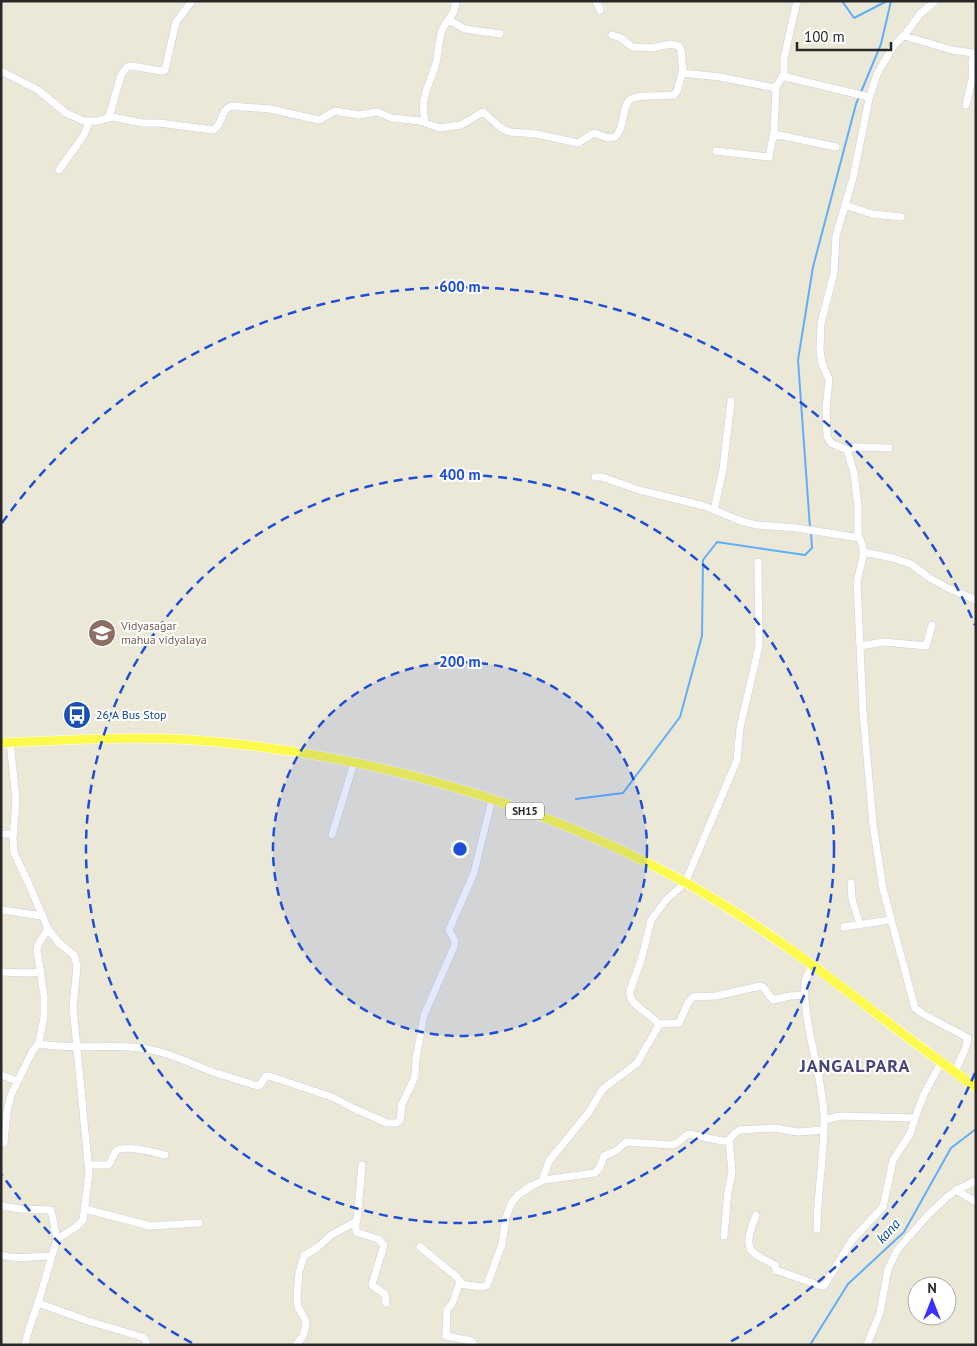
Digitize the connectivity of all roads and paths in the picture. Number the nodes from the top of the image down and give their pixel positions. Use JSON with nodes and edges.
{"nodes":[{"id":1,"x":192,"y":1,"type":"edge"},
{"id":2,"x":456,"y":1,"type":"edge"},
{"id":3,"x":596,"y":1,"type":"edge"},
{"id":4,"x":797,"y":1,"type":"edge"},
{"id":5,"x":935,"y":1,"type":"edge"},
{"id":6,"x":600,"y":10,"type":"dead end"},
{"id":7,"x":449,"y":20,"type":"junction"},
{"id":8,"x":500,"y":34,"type":"dead end"},
{"id":9,"x":612,"y":35,"type":"dead end"},
{"id":10,"x":904,"y":36,"type":"junction"},
{"id":11,"x":974,"y":54,"type":"edge"},
{"id":12,"x":1,"y":72,"type":"edge"},
{"id":13,"x":683,"y":73,"type":"junction"},
{"id":14,"x":784,"y":77,"type":"junction"},
{"id":15,"x":776,"y":87,"type":"junction"},
{"id":16,"x":869,"y":97,"type":"junction"},
{"id":17,"x":966,"y":105,"type":"dead end"},
{"id":18,"x":109,"y":117,"type":"junction"},
{"id":19,"x":89,"y":122,"type":"junction"},
{"id":20,"x":425,"y":122,"type":"junction"},
{"id":21,"x":774,"y":134,"type":"junction"},
{"id":22,"x":836,"y":147,"type":"dead end"},
{"id":23,"x":716,"y":151,"type":"dead end"},
{"id":24,"x":59,"y":170,"type":"dead end"},
{"id":25,"x":844,"y":205,"type":"junction"},
{"id":26,"x":901,"y":217,"type":"dead end"},
{"id":27,"x":731,"y":401,"type":"dead end"},
{"id":28,"x":889,"y":448,"type":"dead end"},
{"id":29,"x":846,"y":450,"type":"junction"},
{"id":30,"x":595,"y":477,"type":"dead end"},
{"id":31,"x":714,"y":510,"type":"junction"},
{"id":32,"x":859,"y":538,"type":"junction"},
{"id":33,"x":863,"y":552,"type":"junction"},
{"id":34,"x":758,"y":562,"type":"dead end"},
{"id":35,"x":976,"y":600,"type":"edge"},
{"id":36,"x":932,"y":625,"type":"dead end"},
{"id":37,"x":860,"y":646,"type":"junction"},
{"id":38,"x":6,"y":742,"type":"edge"},
{"id":39,"x":354,"y":763,"type":"junction"},
{"id":40,"x":492,"y":799,"type":"junction"},
{"id":41,"x":1,"y":834,"type":"edge"},
{"id":42,"x":13,"y":834,"type":"junction"},
{"id":43,"x":332,"y":835,"type":"dead end"},
{"id":44,"x":685,"y":883,"type":"junction"},
{"id":45,"x":851,"y":883,"type":"dead end"},
{"id":46,"x":1,"y":910,"type":"edge"},
{"id":47,"x":43,"y":916,"type":"junction"},
{"id":48,"x":890,"y":920,"type":"junction"},
{"id":49,"x":860,"y":925,"type":"junction"},
{"id":50,"x":844,"y":927,"type":"dead end"},
{"id":51,"x":48,"y":929,"type":"junction"},
{"id":52,"x":812,"y":965,"type":"junction"},
{"id":53,"x":1,"y":972,"type":"edge"},
{"id":54,"x":40,"y":972,"type":"junction"},
{"id":55,"x":805,"y":995,"type":"junction"},
{"id":56,"x":660,"y":1024,"type":"junction"},
{"id":57,"x":40,"y":1043,"type":"junction"},
{"id":58,"x":77,"y":1048,"type":"junction"},
{"id":59,"x":941,"y":1063,"type":"junction"},
{"id":60,"x":954,"y":1072,"type":"junction"},
{"id":61,"x":1,"y":1075,"type":"edge"},
{"id":62,"x":17,"y":1081,"type":"junction"},
{"id":63,"x":976,"y":1088,"type":"edge"},
{"id":64,"x":915,"y":1118,"type":"junction"},
{"id":65,"x":824,"y":1120,"type":"junction"},
{"id":66,"x":823,"y":1130,"type":"junction"},
{"id":67,"x":729,"y":1140,"type":"junction"},
{"id":68,"x":4,"y":1142,"type":"dead end"},
{"id":69,"x":166,"y":1155,"type":"dead end"},
{"id":70,"x":89,"y":1165,"type":"junction"},
{"id":71,"x":362,"y":1165,"type":"dead end"},
{"id":72,"x":542,"y":1181,"type":"junction"},
{"id":73,"x":976,"y":1181,"type":"edge"},
{"id":74,"x":956,"y":1190,"type":"junction"},
{"id":75,"x":976,"y":1202,"type":"edge"},
{"id":76,"x":1,"y":1206,"type":"edge"},
{"id":77,"x":85,"y":1209,"type":"junction"},
{"id":78,"x":756,"y":1215,"type":"dead end"},
{"id":79,"x":356,"y":1222,"type":"junction"},
{"id":80,"x":199,"y":1223,"type":"dead end"},
{"id":81,"x":817,"y":1229,"type":"dead end"},
{"id":82,"x":724,"y":1236,"type":"dead end"},
{"id":83,"x":56,"y":1239,"type":"junction"},
{"id":84,"x":420,"y":1247,"type":"dead end"},
{"id":85,"x":1,"y":1255,"type":"edge"},
{"id":86,"x":51,"y":1256,"type":"junction"},
{"id":87,"x":462,"y":1283,"type":"junction"},
{"id":88,"x":38,"y":1303,"type":"junction"},
{"id":89,"x":386,"y":1303,"type":"dead end"},
{"id":90,"x":25,"y":1345,"type":"edge"},
{"id":91,"x":146,"y":1345,"type":"edge"},
{"id":92,"x":296,"y":1345,"type":"edge"},
{"id":93,"x":474,"y":1345,"type":"edge"},
{"id":94,"x":867,"y":1345,"type":"edge"}],
"edges":[{"from":1,"to":18,"type":"street"},
{"from":2,"to":7,"type":"street"},
{"from":3,"to":6,"type":"street"},
{"from":4,"to":14,"type":"street"},
{"from":5,"to":10,"type":"street"},
{"from":7,"to":8,"type":"street"},
{"from":7,"to":20,"type":"street"},
{"from":9,"to":13,"type":"street"},
{"from":10,"to":11,"type":"street"},
{"from":10,"to":16,"type":"street"},
{"from":11,"to":17,"type":"street"},
{"from":12,"to":19,"type":"street"},
{"from":13,"to":15,"type":"street"},
{"from":13,"to":20,"type":"street"},
{"from":14,"to":15,"type":"street"},
{"from":14,"to":16,"type":"street"},
{"from":15,"to":21,"type":"street"},
{"from":16,"to":25,"type":"street"},
{"from":18,"to":19,"type":"street"},
{"from":18,"to":20,"type":"street"},
{"from":19,"to":24,"type":"street"},
{"from":21,"to":22,"type":"street"},
{"from":21,"to":23,"type":"street"},
{"from":25,"to":26,"type":"street"},
{"from":25,"to":29,"type":"street"},
{"from":27,"to":31,"type":"street"},
{"from":28,"to":29,"type":"street"},
{"from":29,"to":32,"type":"street"},
{"from":30,"to":31,"type":"street"},
{"from":31,"to":32,"type":"street"},
{"from":32,"to":33,"type":"street"},
{"from":33,"to":35,"type":"street"},
{"from":33,"to":37,"type":"street"},
{"from":34,"to":44,"type":"street"},
{"from":36,"to":37,"type":"street"},
{"from":37,"to":48,"type":"street"},
{"from":38,"to":39,"type":"main road","number":"SH15"},
{"from":38,"to":42,"type":"street"},
{"from":39,"to":40,"type":"main road","number":"SH15"},
{"from":39,"to":43,"type":"street"},
{"from":40,"to":44,"type":"main road","number":"SH15"},
{"from":40,"to":58,"type":"street"},
{"from":41,"to":42,"type":"street"},
{"from":42,"to":47,"type":"street"},
{"from":44,"to":52,"type":"main road","number":"SH15"},
{"from":44,"to":56,"type":"street"},
{"from":45,"to":49,"type":"street"},
{"from":46,"to":47,"type":"street"},
{"from":47,"to":51,"type":"street"},
{"from":48,"to":49,"type":"street"},
{"from":48,"to":60,"type":"street"},
{"from":49,"to":50,"type":"street"},
{"from":51,"to":54,"type":"street"},
{"from":51,"to":58,"type":"street"},
{"from":52,"to":55,"type":"street"},
{"from":52,"to":59,"type":"main road","number":"SH15"},
{"from":53,"to":54,"type":"street"},
{"from":54,"to":57,"type":"street"},
{"from":55,"to":56,"type":"street"},
{"from":55,"to":65,"type":"street"},
{"from":56,"to":72,"type":"street"},
{"from":57,"to":58,"type":"street"},
{"from":57,"to":62,"type":"street"},
{"from":58,"to":70,"type":"street"},
{"from":59,"to":60,"type":"main road","number":"SH15"},
{"from":59,"to":64,"type":"street"},
{"from":60,"to":63,"type":"main road","number":"SH15"},
{"from":61,"to":62,"type":"street"},
{"from":62,"to":68,"type":"street"},
{"from":64,"to":65,"type":"street"},
{"from":64,"to":78,"type":"street"},
{"from":65,"to":66,"type":"street"},
{"from":66,"to":67,"type":"street"},
{"from":66,"to":81,"type":"street"},
{"from":67,"to":72,"type":"street"},
{"from":67,"to":82,"type":"street"},
{"from":69,"to":70,"type":"street"},
{"from":70,"to":77,"type":"street"},
{"from":71,"to":79,"type":"street"},
{"from":72,"to":87,"type":"street"},
{"from":73,"to":74,"type":"street"},
{"from":74,"to":75,"type":"street"},
{"from":74,"to":94,"type":"street"},
{"from":76,"to":83,"type":"street"},
{"from":77,"to":80,"type":"street"},
{"from":77,"to":83,"type":"street"},
{"from":79,"to":89,"type":"street"},
{"from":79,"to":92,"type":"street"},
{"from":83,"to":86,"type":"street"},
{"from":84,"to":87,"type":"street"},
{"from":85,"to":86,"type":"street"},
{"from":86,"to":88,"type":"street"},
{"from":87,"to":93,"type":"street"},
{"from":88,"to":90,"type":"street"},
{"from":88,"to":91,"type":"street"}]}
